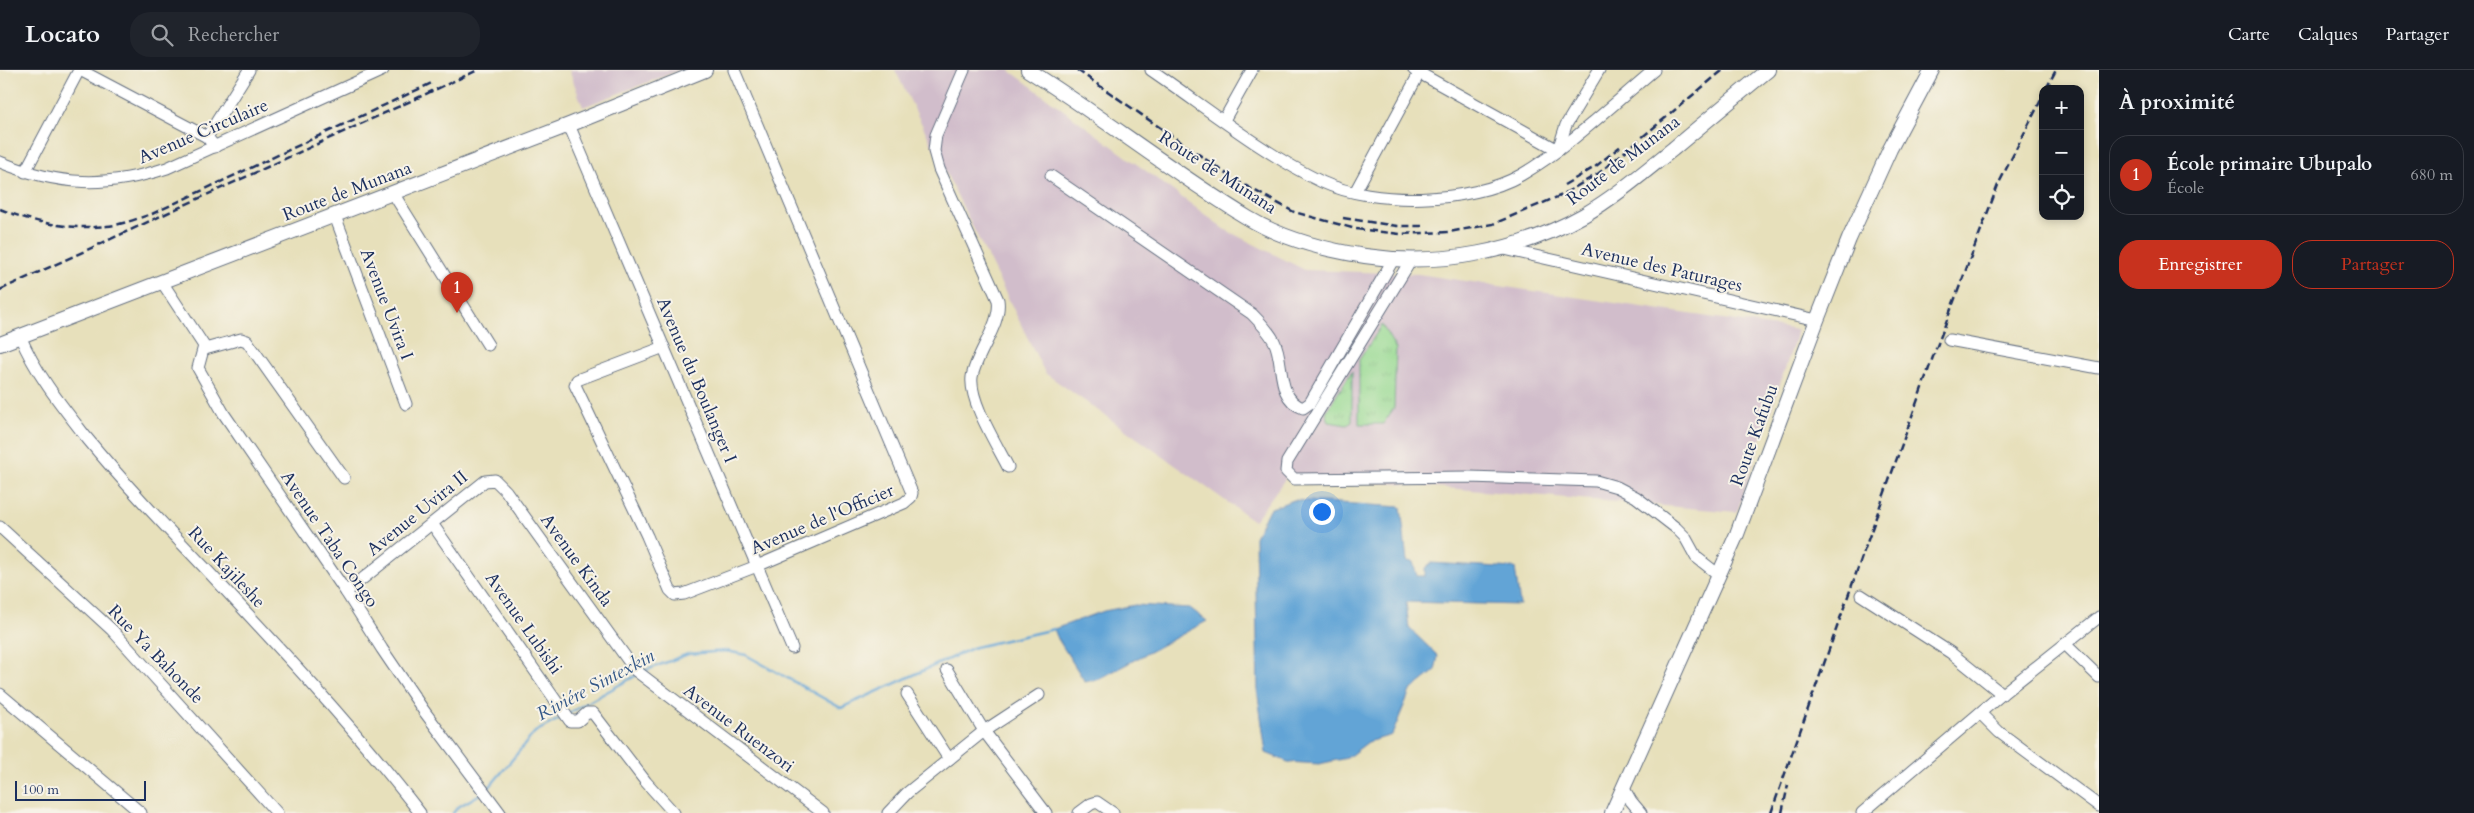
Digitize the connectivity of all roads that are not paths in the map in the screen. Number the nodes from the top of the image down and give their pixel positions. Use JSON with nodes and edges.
{"nodes":[{"id":1,"x":79,"y":70,"type":"edge"},
{"id":2,"x":250,"y":70,"type":"edge"},
{"id":3,"x":383,"y":70,"type":"edge"},
{"id":4,"x":705,"y":70,"type":"edge"},
{"id":5,"x":734,"y":70,"type":"edge"},
{"id":6,"x":964,"y":70,"type":"edge"},
{"id":7,"x":1028,"y":70,"type":"edge"},
{"id":8,"x":1152,"y":70,"type":"edge"},
{"id":9,"x":1252,"y":70,"type":"edge"},
{"id":10,"x":1654,"y":70,"type":"edge"},
{"id":11,"x":1768,"y":70,"type":"edge"},
{"id":12,"x":1932,"y":70,"type":"edge"},
{"id":13,"x":1418,"y":71,"type":"edge"},
{"id":14,"x":1596,"y":71,"type":"edge"},
{"id":15,"x":1224,"y":120,"type":"junction"},
{"id":16,"x":569,"y":125,"type":"junction"},
{"id":17,"x":207,"y":137,"type":"junction"},
{"id":18,"x":215,"y":147,"type":"junction"},
{"id":19,"x":1558,"y":150,"type":"junction"},
{"id":20,"x":0,"y":162,"type":"edge"},
{"id":21,"x":26,"y":172,"type":"junction"},
{"id":22,"x":1050,"y":176,"type":"dead end"},
{"id":23,"x":1355,"y":192,"type":"junction"},
{"id":24,"x":393,"y":193,"type":"junction"},
{"id":25,"x":335,"y":216,"type":"junction"},
{"id":26,"x":1500,"y":248,"type":"junction"},
{"id":27,"x":1393,"y":260,"type":"junction"},
{"id":28,"x":1411,"y":260,"type":"junction"},
{"id":29,"x":162,"y":282,"type":"junction"},
{"id":30,"x":1817,"y":320,"type":"junction"},
{"id":31,"x":20,"y":336,"type":"junction"},
{"id":32,"x":1949,"y":340,"type":"dead end"},
{"id":33,"x":0,"y":344,"type":"edge"},
{"id":34,"x":488,"y":345,"type":"dead end"},
{"id":35,"x":664,"y":347,"type":"junction"},
{"id":36,"x":205,"y":349,"type":"junction"},
{"id":37,"x":2099,"y":368,"type":"edge"},
{"id":38,"x":406,"y":404,"type":"dead end"},
{"id":39,"x":1008,"y":467,"type":"dead end"},
{"id":40,"x":344,"y":478,"type":"dead end"},
{"id":41,"x":485,"y":481,"type":"joint"},
{"id":42,"x":433,"y":524,"type":"junction"},
{"id":43,"x":0,"y":527,"type":"edge"},
{"id":44,"x":757,"y":566,"type":"junction"},
{"id":45,"x":1719,"y":575,"type":"junction"},
{"id":46,"x":346,"y":592,"type":"junction"},
{"id":47,"x":1861,"y":595,"type":"dead end"},
{"id":48,"x":2099,"y":617,"type":"edge"},
{"id":49,"x":2065,"y":644,"type":"junction"},
{"id":50,"x":792,"y":648,"type":"dead end"},
{"id":51,"x":634,"y":670,"type":"joint"},
{"id":52,"x":947,"y":670,"type":"dead end"},
{"id":53,"x":2099,"y":677,"type":"edge"},
{"id":54,"x":0,"y":694,"type":"edge"},
{"id":55,"x":907,"y":694,"type":"dead end"},
{"id":56,"x":2002,"y":694,"type":"junction"},
{"id":57,"x":1039,"y":695,"type":"dead end"},
{"id":58,"x":1980,"y":713,"type":"junction"},
{"id":59,"x":984,"y":731,"type":"junction"},
{"id":60,"x":949,"y":759,"type":"junction"},
{"id":61,"x":1623,"y":787,"type":"junction"},
{"id":62,"x":2099,"y":806,"type":"edge"},
{"id":63,"x":498,"y":810,"type":"edge"},
{"id":64,"x":141,"y":813,"type":"edge"},
{"id":65,"x":277,"y":813,"type":"edge"},
{"id":66,"x":420,"y":813,"type":"edge"},
{"id":67,"x":674,"y":813,"type":"edge"},
{"id":68,"x":823,"y":813,"type":"edge"},
{"id":69,"x":888,"y":813,"type":"edge"},
{"id":70,"x":1046,"y":813,"type":"edge"},
{"id":71,"x":1079,"y":813,"type":"edge"},
{"id":72,"x":1113,"y":813,"type":"edge"},
{"id":73,"x":1612,"y":813,"type":"edge"},
{"id":74,"x":1641,"y":813,"type":"edge"},
{"id":75,"x":1862,"y":813,"type":"edge"}],
"edges":[{"from":1,"to":17,"type":"street"},
{"from":1,"to":21,"type":"street"},
{"from":2,"to":17,"type":"street"},
{"from":3,"to":18,"type":"street","name":"Avenue Circulaire"},
{"from":4,"to":16,"type":"main road","name":"Route de Munana"},
{"from":5,"to":44,"type":"street","name":"Avenue de l'Officier"},
{"from":6,"to":39,"type":"street"},
{"from":7,"to":27,"type":"main road","name":"Route de Munana"},
{"from":8,"to":15,"type":"street"},
{"from":9,"to":15,"type":"street"},
{"from":10,"to":19,"type":"street"},
{"from":11,"to":26,"type":"main road","name":"Route de Munana"},
{"from":12,"to":30,"type":"main road","name":"Route Kafubu"},
{"from":13,"to":19,"type":"street"},
{"from":13,"to":23,"type":"street"},
{"from":14,"to":19,"type":"street"},
{"from":15,"to":23,"type":"street"},
{"from":16,"to":24,"type":"main road","name":"Route de Munana"},
{"from":16,"to":35,"type":"street","name":"Avenue du Boulanger I"},
{"from":17,"to":18,"type":"street"},
{"from":18,"to":21,"type":"street","name":"Avenue Circulaire"},
{"from":19,"to":23,"type":"street"},
{"from":20,"to":21,"type":"street","name":"Avenue Circulaire"},
{"from":22,"to":27,"type":"street"},
{"from":24,"to":25,"type":"main road","name":"Route de Munana"},
{"from":24,"to":34,"type":"street"},
{"from":25,"to":29,"type":"main road","name":"Route de Munana"},
{"from":25,"to":38,"type":"street","name":"Avenue Uvira I"},
{"from":26,"to":28,"type":"main road","name":"Route de Munana"},
{"from":26,"to":30,"type":"street","name":"Avenue des Paturages"},
{"from":27,"to":28,"type":"main road","name":"Route de Munana"},
{"from":28,"to":45,"type":"street"},
{"from":29,"to":31,"type":"main road","name":"Route de Munana"},
{"from":29,"to":36,"type":"street"},
{"from":30,"to":45,"type":"main road","name":"Route Kafubu"},
{"from":31,"to":33,"type":"main road","name":"Route de Munana"},
{"from":31,"to":66,"type":"street","name":"Rue Kajileshe"},
{"from":32,"to":37,"type":"street"},
{"from":35,"to":44,"type":"street","name":"Avenue du Boulanger I"},
{"from":35,"to":44,"type":"street","name":"Avenue de l'Officier"},
{"from":36,"to":40,"type":"street"},
{"from":36,"to":46,"type":"street","name":"Avenue Taba Congo"},
{"from":41,"to":42,"type":"street","name":"Avenue Uvira II"},
{"from":41,"to":51,"type":"street","name":"Avenue Kinda"},
{"from":42,"to":46,"type":"street","name":"Avenue Uvira II"},
{"from":42,"to":67,"type":"street","name":"Avenue Lubishi"},
{"from":43,"to":65,"type":"street","name":"Rue Ya Bahonde"},
{"from":44,"to":50,"type":"street","name":"Avenue du Boulanger I"},
{"from":45,"to":61,"type":"main road","name":"Route Kafubu"},
{"from":46,"to":63,"type":"street","name":"Avenue Taba Congo"},
{"from":47,"to":56,"type":"street"},
{"from":48,"to":49,"type":"street"},
{"from":49,"to":53,"type":"street"},
{"from":49,"to":56,"type":"street"},
{"from":51,"to":68,"type":"street","name":"Avenue Ruenzori"},
{"from":52,"to":59,"type":"street"},
{"from":54,"to":64,"type":"street"},
{"from":55,"to":60,"type":"street"},
{"from":56,"to":58,"type":"street"},
{"from":57,"to":59,"type":"street"},
{"from":58,"to":62,"type":"street"},
{"from":58,"to":75,"type":"street"},
{"from":59,"to":60,"type":"street"},
{"from":59,"to":70,"type":"street"},
{"from":60,"to":69,"type":"street"},
{"from":61,"to":73,"type":"main road","name":"Route Kafubu"},
{"from":61,"to":74,"type":"street"},
{"from":71,"to":72,"type":"street"}]}
